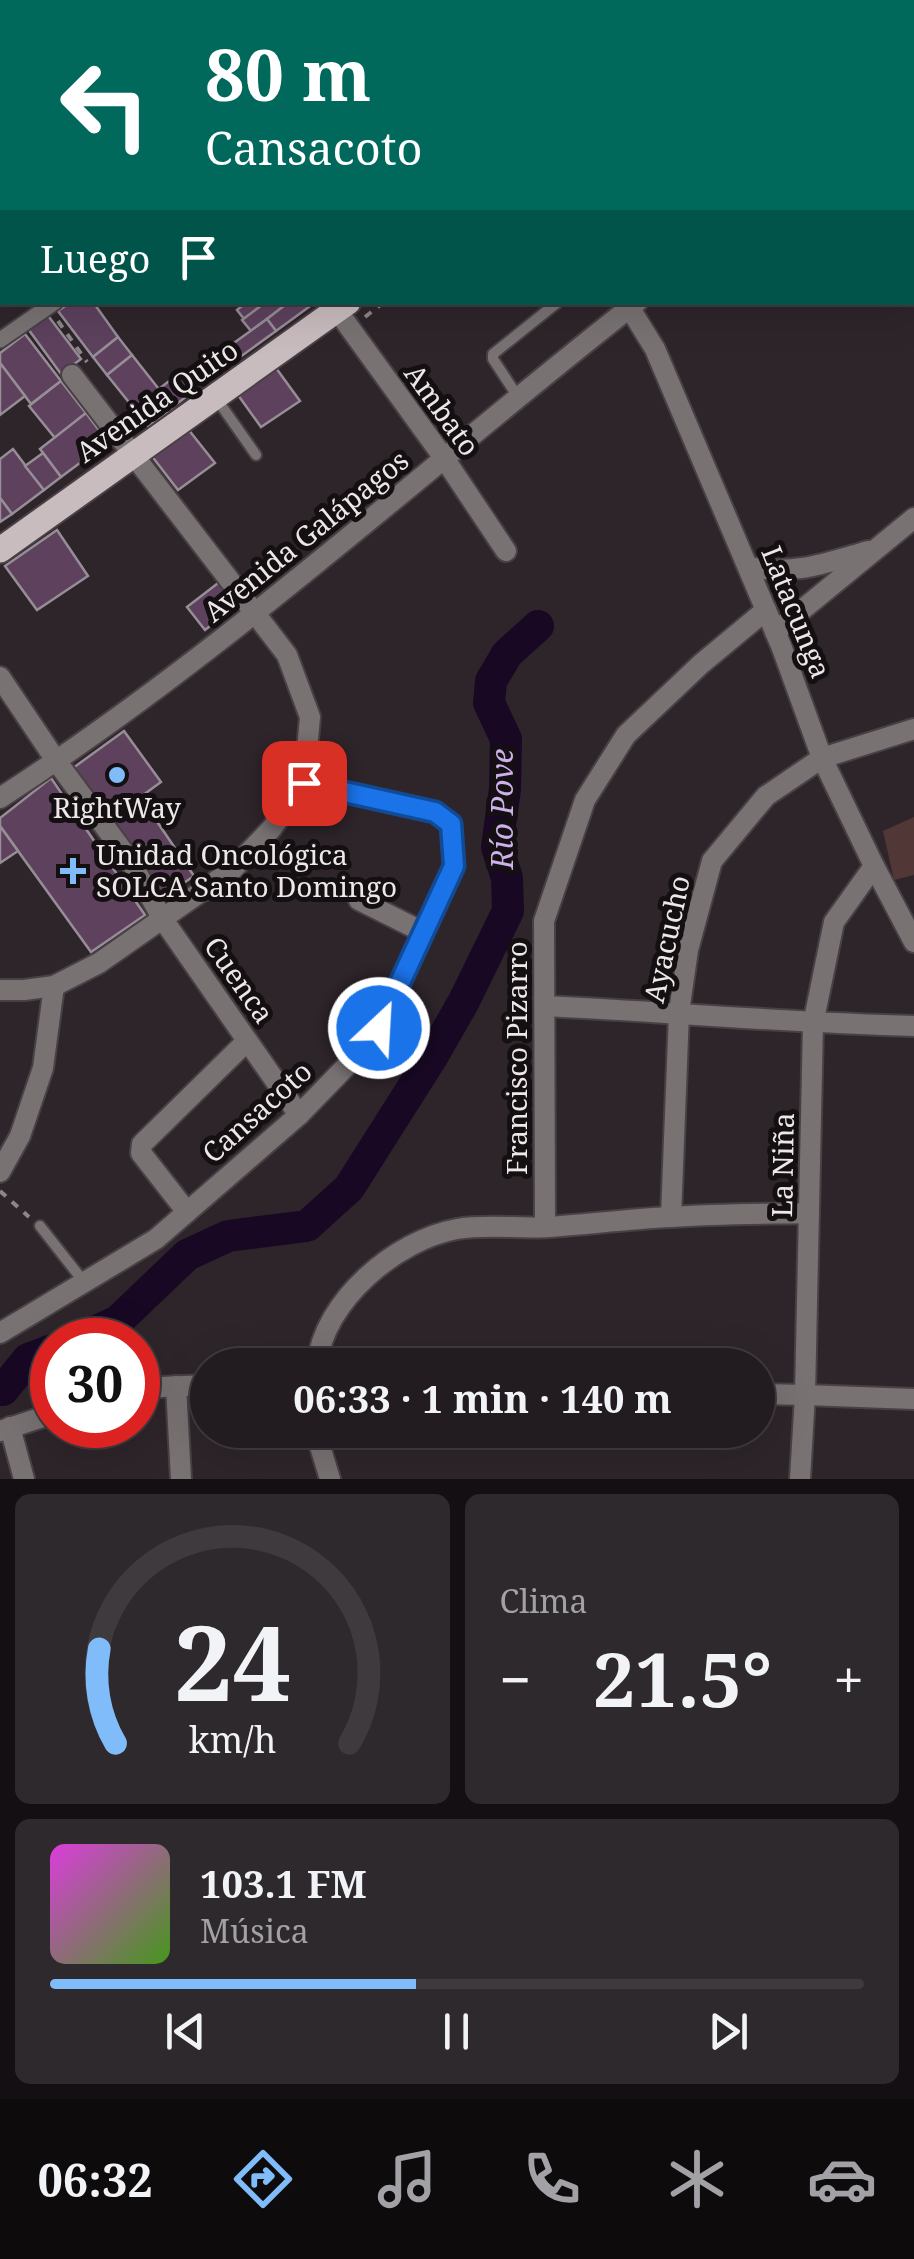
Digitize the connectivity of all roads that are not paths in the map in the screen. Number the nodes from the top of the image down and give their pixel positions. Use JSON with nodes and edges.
{"nodes":[{"id":1,"x":52,"y":305,"type":"edge"},
{"id":2,"x":554,"y":305,"type":"edge"},
{"id":3,"x":630,"y":305,"type":"edge"},
{"id":4,"x":632,"y":305,"type":"edge"},
{"id":5,"x":341,"y":311,"type":"edge"},
{"id":6,"x":0,"y":340,"type":"edge"},
{"id":7,"x":72,"y":375,"type":"road end"},
{"id":8,"x":215,"y":397,"type":"junction"},
{"id":9,"x":518,"y":397,"type":"junction"},
{"id":10,"x":134,"y":454,"type":"junction"},
{"id":11,"x":256,"y":455,"type":"dead end"},
{"id":12,"x":444,"y":458,"type":"junction"},
{"id":13,"x":914,"y":518,"type":"edge"},
{"id":14,"x":874,"y":549,"type":"junction"},
{"id":15,"x":0,"y":550,"type":"edge"},
{"id":16,"x":506,"y":551,"type":"dead end"},
{"id":17,"x":749,"y":567,"type":"junction"},
{"id":18,"x":766,"y":610,"type":"junction"},
{"id":19,"x":255,"y":614,"type":"junction"},
{"id":20,"x":775,"y":632,"type":"junction"},
{"id":21,"x":0,"y":677,"type":"edge"},
{"id":22,"x":914,"y":729,"type":"edge"},
{"id":23,"x":822,"y":758,"type":"junction"},
{"id":24,"x":57,"y":762,"type":"junction"},
{"id":25,"x":304,"y":783,"type":"junction"},
{"id":26,"x":0,"y":798,"type":"edge"},
{"id":27,"x":874,"y":866,"type":"junction"},
{"id":28,"x":359,"y":900,"type":"dead end"},
{"id":29,"x":905,"y":905,"type":"edge"},
{"id":30,"x":162,"y":918,"type":"junction"},
{"id":31,"x":423,"y":932,"type":"junction"},
{"id":32,"x":914,"y":942,"type":"edge"},
{"id":33,"x":54,"y":986,"type":"junction"},
{"id":34,"x":0,"y":990,"type":"edge"},
{"id":35,"x":546,"y":1006,"type":"junction"},
{"id":36,"x":678,"y":1012,"type":"junction"},
{"id":37,"x":814,"y":1024,"type":"junction"},
{"id":38,"x":914,"y":1026,"type":"edge"},
{"id":39,"x":247,"y":1040,"type":"junction"},
{"id":40,"x":299,"y":1115,"type":"junction"},
{"id":41,"x":0,"y":1172,"type":"edge"},
{"id":42,"x":187,"y":1212,"type":"junction"},
{"id":43,"x":809,"y":1214,"type":"junction"},
{"id":44,"x":671,"y":1216,"type":"junction"},
{"id":45,"x":40,"y":1226,"type":"road end"},
{"id":46,"x":545,"y":1227,"type":"junction"},
{"id":47,"x":84,"y":1282,"type":"junction"},
{"id":48,"x":0,"y":1332,"type":"edge"},
{"id":49,"x":319,"y":1348,"type":"edge"},
{"id":50,"x":176,"y":1386,"type":"junction"},
{"id":51,"x":190,"y":1386,"type":"edge"},
{"id":52,"x":160,"y":1387,"type":"edge"},
{"id":53,"x":775,"y":1394,"type":"edge"},
{"id":54,"x":805,"y":1395,"type":"junction"},
{"id":55,"x":914,"y":1399,"type":"edge"},
{"id":56,"x":30,"y":1421,"type":"edge"},
{"id":57,"x":5,"y":1429,"type":"edge"},
{"id":58,"x":321,"y":1448,"type":"edge"},
{"id":59,"x":24,"y":1479,"type":"edge"},
{"id":60,"x":181,"y":1479,"type":"edge"},
{"id":61,"x":330,"y":1479,"type":"edge"},
{"id":62,"x":800,"y":1479,"type":"edge"}],
"edges":[{"from":1,"to":6,"type":"street"},
{"from":2,"to":9,"type":"lane"},
{"from":3,"to":9,"type":"street","name":"Avenida Galápagos"},
{"from":4,"to":17,"type":"street","name":"Latacunga"},
{"from":5,"to":8,"type":"main road","name":"Avenida Quito"},
{"from":5,"to":12,"type":"street","name":"Ambato"},
{"from":7,"to":10,"type":"street"},
{"from":8,"to":10,"type":"main road","name":"Avenida Quito"},
{"from":8,"to":11,"type":"lane"},
{"from":9,"to":12,"type":"street","name":"Avenida Galápagos"},
{"from":10,"to":15,"type":"main road","name":"Avenida Quito"},
{"from":10,"to":19,"type":"street"},
{"from":12,"to":16,"type":"street","name":"Ambato"},
{"from":12,"to":19,"type":"street","name":"Avenida Galápagos"},
{"from":13,"to":14,"type":"street"},
{"from":14,"to":17,"type":"street"},
{"from":14,"to":20,"type":"street"},
{"from":17,"to":18,"type":"street","name":"Latacunga"},
{"from":18,"to":20,"type":"street","name":"Latacunga"},
{"from":18,"to":35,"type":"street","name":"Francisco Pizarro"},
{"from":19,"to":24,"type":"street","name":"Avenida Galápagos"},
{"from":19,"to":25,"type":"street"},
{"from":20,"to":23,"type":"street","name":"Latacunga"},
{"from":21,"to":24,"type":"street","name":"Cuenca"},
{"from":22,"to":23,"type":"street","name":"Ayacucho"},
{"from":23,"to":27,"type":"street","name":"Latacunga"},
{"from":23,"to":36,"type":"street","name":"Ayacucho"},
{"from":24,"to":26,"type":"street","name":"Avenida Galápagos"},
{"from":24,"to":30,"type":"street","name":"Cuenca"},
{"from":25,"to":30,"type":"street"},
{"from":25,"to":31,"type":"street","name":"Cansacoto"},
{"from":27,"to":29,"type":"street","name":"Latacunga"},
{"from":27,"to":37,"type":"street","name":"La Niña"},
{"from":28,"to":31,"type":"street"},
{"from":29,"to":32,"type":"street","name":"Latacunga"},
{"from":30,"to":33,"type":"street"},
{"from":30,"to":39,"type":"street","name":"Cuenca"},
{"from":31,"to":40,"type":"street","name":"Cansacoto"},
{"from":33,"to":34,"type":"street"},
{"from":33,"to":41,"type":"street"},
{"from":35,"to":36,"type":"street"},
{"from":35,"to":46,"type":"street","name":"Francisco Pizarro"},
{"from":36,"to":37,"type":"street"},
{"from":36,"to":44,"type":"street","name":"Ayacucho"},
{"from":37,"to":38,"type":"street"},
{"from":37,"to":43,"type":"street","name":"La Niña"},
{"from":39,"to":40,"type":"street","name":"Cuenca"},
{"from":39,"to":42,"type":"street"},
{"from":40,"to":42,"type":"street","name":"Cansacoto"},
{"from":42,"to":47,"type":"street","name":"Cansacoto"},
{"from":43,"to":44,"type":"street"},
{"from":43,"to":54,"type":"street","name":"La Niña"},
{"from":44,"to":46,"type":"street"},
{"from":45,"to":47,"type":"lane"},
{"from":46,"to":49,"type":"street"},
{"from":47,"to":48,"type":"street","name":"Cansacoto"},
{"from":50,"to":51,"type":"street"},
{"from":50,"to":52,"type":"street"},
{"from":50,"to":60,"type":"street"},
{"from":53,"to":54,"type":"street"},
{"from":54,"to":55,"type":"street"},
{"from":54,"to":62,"type":"street","name":"La Niña"},
{"from":56,"to":57,"type":"street"},
{"from":57,"to":59,"type":"street"},
{"from":58,"to":61,"type":"street"}]}
